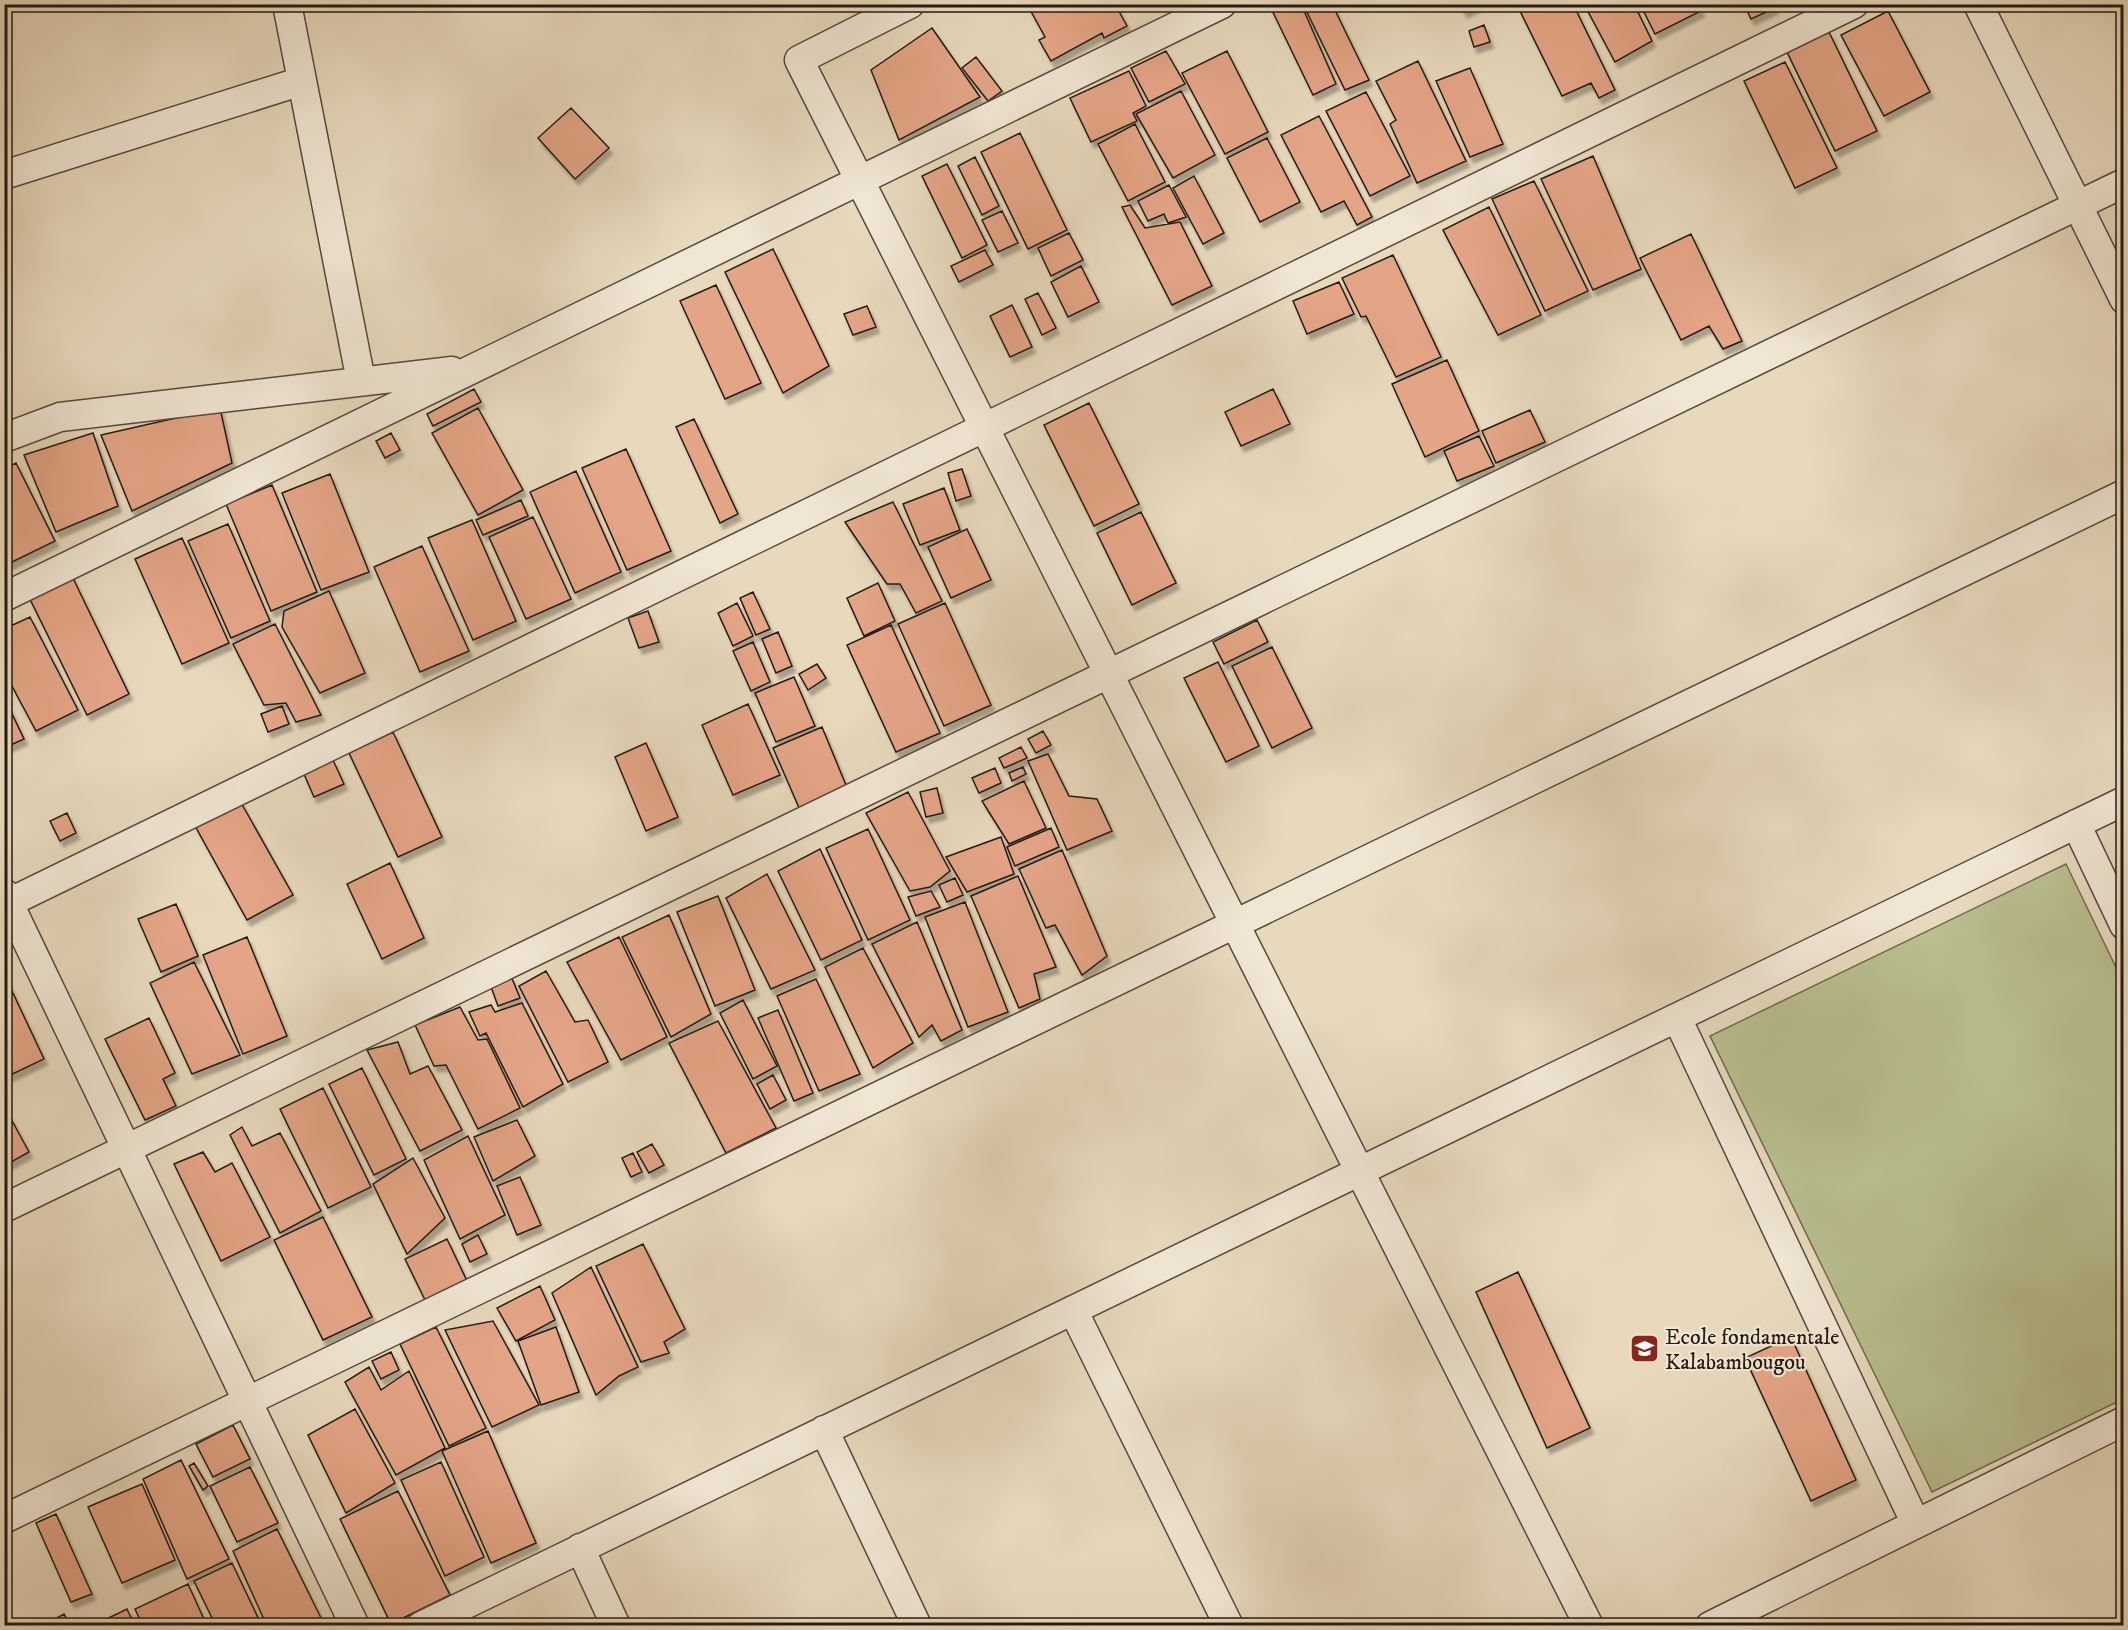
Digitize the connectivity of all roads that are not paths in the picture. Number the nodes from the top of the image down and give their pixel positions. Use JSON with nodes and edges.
{"nodes":[{"id":1,"x":287,"y":4,"type":"edge"},
{"id":2,"x":910,"y":4,"type":"edge"},
{"id":3,"x":1222,"y":4,"type":"edge"},
{"id":4,"x":1854,"y":4,"type":"edge"},
{"id":5,"x":1978,"y":4,"type":"edge"},
{"id":6,"x":302,"y":81,"type":"junction"},
{"id":7,"x":4,"y":175,"type":"edge"},
{"id":8,"x":860,"y":180,"type":"junction"},
{"id":9,"x":2124,"y":183,"type":"edge"},
{"id":10,"x":2077,"y":206,"type":"junction"},
{"id":11,"x":2124,"y":299,"type":"edge"},
{"id":12,"x":475,"y":368,"type":"junction"},
{"id":13,"x":361,"y":381,"type":"junction"},
{"id":14,"x":985,"y":428,"type":"junction"},
{"id":15,"x":4,"y":438,"type":"edge"},
{"id":16,"x":2124,"y":494,"type":"edge"},
{"id":17,"x":4,"y":597,"type":"edge"},
{"id":18,"x":1109,"y":674,"type":"junction"},
{"id":19,"x":2124,"y":801,"type":"edge"},
{"id":20,"x":2076,"y":824,"type":"junction"},
{"id":21,"x":6,"y":900,"type":"edge"},
{"id":22,"x":1235,"y":924,"type":"junction"},
{"id":23,"x":2124,"y":925,"type":"edge"},
{"id":24,"x":1677,"y":1018,"type":"junction"},
{"id":25,"x":127,"y":1149,"type":"junction"},
{"id":26,"x":1360,"y":1170,"type":"junction"},
{"id":27,"x":4,"y":1208,"type":"edge"},
{"id":28,"x":1073,"y":1310,"type":"junction"},
{"id":29,"x":248,"y":1401,"type":"junction"},
{"id":30,"x":2124,"y":1421,"type":"edge"},
{"id":31,"x":824,"y":1430,"type":"junction"},
{"id":32,"x":4,"y":1519,"type":"edge"},
{"id":33,"x":1916,"y":1524,"type":"junction"},
{"id":34,"x":580,"y":1548,"type":"junction"},
{"id":35,"x":355,"y":1626,"type":"edge"},
{"id":36,"x":421,"y":1626,"type":"edge"},
{"id":37,"x":616,"y":1626,"type":"edge"},
{"id":38,"x":917,"y":1626,"type":"edge"},
{"id":39,"x":1229,"y":1626,"type":"edge"},
{"id":40,"x":1589,"y":1626,"type":"edge"},
{"id":41,"x":1710,"y":1626,"type":"edge"}],
"edges":[{"from":1,"to":6,"type":"street"},
{"from":2,"to":8,"type":"street"},
{"from":3,"to":8,"type":"street"},
{"from":4,"to":14,"type":"street"},
{"from":5,"to":10,"type":"street"},
{"from":6,"to":7,"type":"street"},
{"from":6,"to":13,"type":"street"},
{"from":8,"to":12,"type":"street"},
{"from":8,"to":14,"type":"street"},
{"from":9,"to":10,"type":"street"},
{"from":10,"to":11,"type":"street"},
{"from":10,"to":18,"type":"street"},
{"from":12,"to":13,"type":"street"},
{"from":12,"to":17,"type":"street"},
{"from":13,"to":15,"type":"street"},
{"from":14,"to":18,"type":"street"},
{"from":14,"to":21,"type":"street"},
{"from":16,"to":22,"type":"street"},
{"from":18,"to":22,"type":"street"},
{"from":18,"to":25,"type":"street"},
{"from":19,"to":20,"type":"street"},
{"from":20,"to":23,"type":"street"},
{"from":20,"to":24,"type":"street"},
{"from":21,"to":25,"type":"street"},
{"from":22,"to":26,"type":"street"},
{"from":22,"to":29,"type":"street"},
{"from":24,"to":26,"type":"street"},
{"from":24,"to":33,"type":"street"},
{"from":25,"to":27,"type":"street"},
{"from":25,"to":29,"type":"street"},
{"from":26,"to":28,"type":"street"},
{"from":26,"to":40,"type":"street"},
{"from":28,"to":31,"type":"street"},
{"from":28,"to":39,"type":"street"},
{"from":29,"to":32,"type":"street"},
{"from":29,"to":35,"type":"street"},
{"from":30,"to":33,"type":"street"},
{"from":31,"to":34,"type":"street"},
{"from":31,"to":38,"type":"street"},
{"from":33,"to":41,"type":"street"},
{"from":34,"to":36,"type":"street"},
{"from":34,"to":37,"type":"street"}]}
